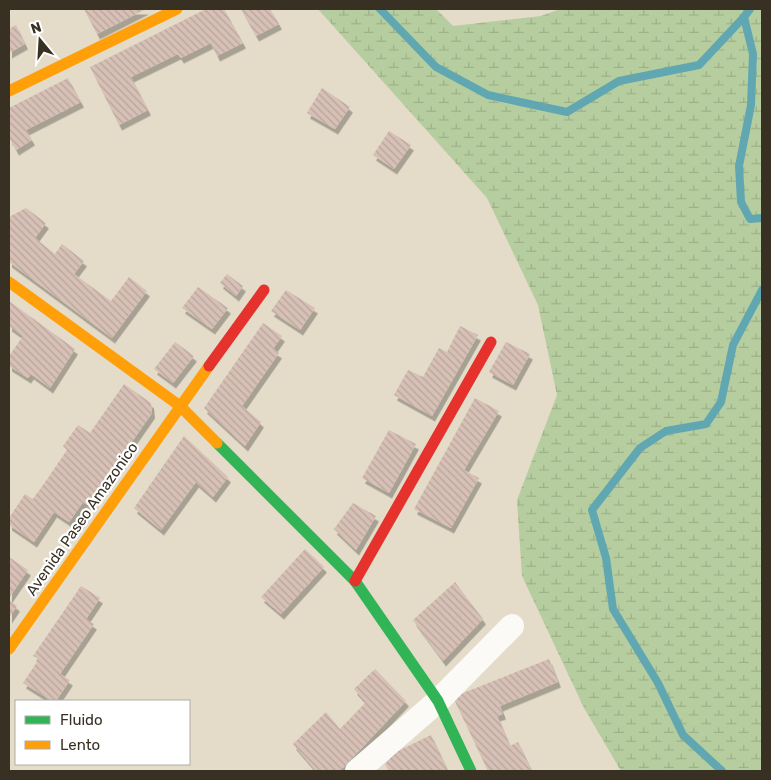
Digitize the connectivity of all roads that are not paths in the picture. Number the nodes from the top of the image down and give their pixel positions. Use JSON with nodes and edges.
{"nodes":[{"id":1,"x":177,"y":9,"type":"edge"},
{"id":2,"x":9,"y":91,"type":"edge"},
{"id":3,"x":9,"y":282,"type":"edge"},
{"id":4,"x":264,"y":290,"type":"dead end"},
{"id":5,"x":491,"y":342,"type":"dead end"},
{"id":6,"x":180,"y":406,"type":"junction"},
{"id":7,"x":355,"y":581,"type":"junction"},
{"id":8,"x":512,"y":626,"type":"dead end"},
{"id":9,"x":9,"y":649,"type":"edge"},
{"id":10,"x":438,"y":701,"type":"junction"},
{"id":11,"x":357,"y":771,"type":"edge"},
{"id":12,"x":471,"y":771,"type":"edge"}],
"edges":[{"from":1,"to":2,"type":"street"},
{"from":3,"to":6,"type":"street"},
{"from":4,"to":6,"type":"street","name":"Avenida Paseo Amazonico"},
{"from":5,"to":7,"type":"street"},
{"from":6,"to":7,"type":"street"},
{"from":6,"to":9,"type":"street","name":"Avenida Paseo Amazonico"},
{"from":7,"to":10,"type":"street"},
{"from":8,"to":10,"type":"street"},
{"from":10,"to":11,"type":"street"},
{"from":10,"to":12,"type":"street"}]}
